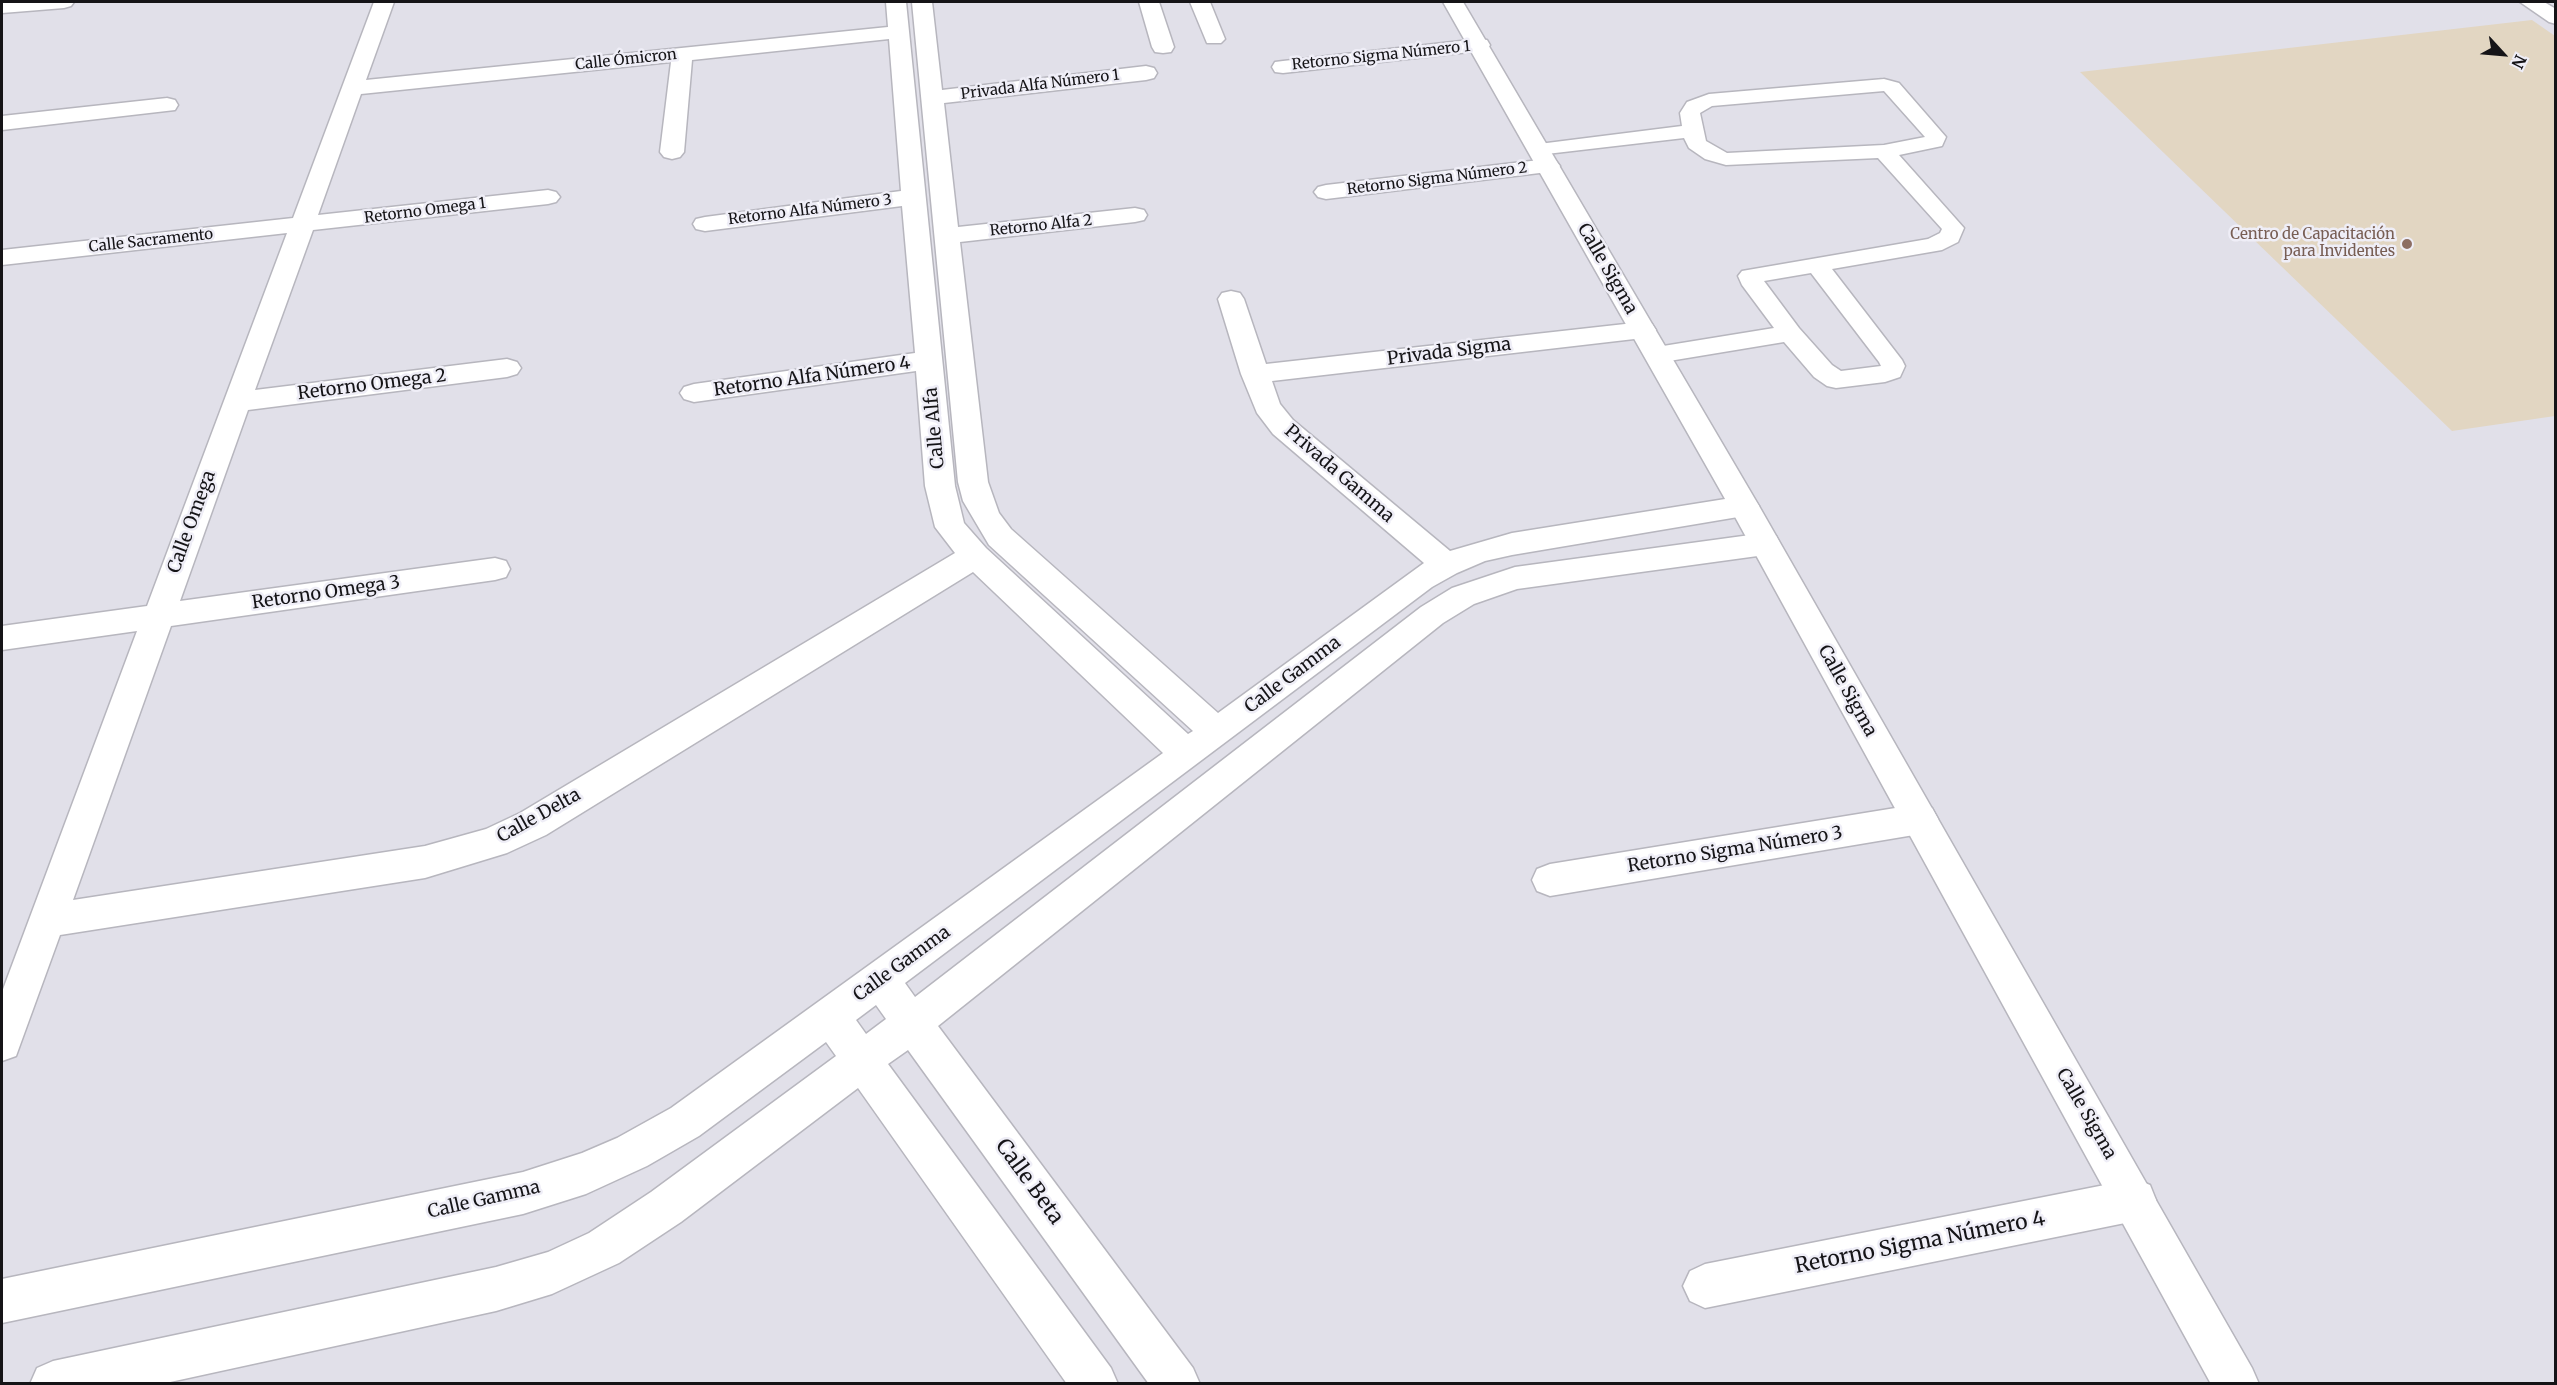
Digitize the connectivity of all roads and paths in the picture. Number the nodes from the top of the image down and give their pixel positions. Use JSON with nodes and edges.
{"nodes":[{"id":1,"x":64,"y":2,"type":"edge"},
{"id":2,"x":384,"y":2,"type":"edge"},
{"id":3,"x":896,"y":2,"type":"edge"},
{"id":4,"x":922,"y":2,"type":"edge"},
{"id":5,"x":1149,"y":2,"type":"edge"},
{"id":6,"x":1200,"y":2,"type":"edge"},
{"id":7,"x":1453,"y":2,"type":"edge"},
{"id":8,"x":2530,"y":2,"type":"edge"},
{"id":9,"x":2,"y":7,"type":"edge"},
{"id":10,"x":2556,"y":18,"type":"edge"},
{"id":11,"x":899,"y":32,"type":"junction"},
{"id":12,"x":1214,"y":39,"type":"dead end"},
{"id":13,"x":1479,"y":45,"type":"junction"},
{"id":14,"x":1163,"y":47,"type":"dead end"},
{"id":15,"x":682,"y":55,"type":"junction"},
{"id":16,"x":1283,"y":66,"type":"dead end"},
{"id":17,"x":1146,"y":73,"type":"dead end"},
{"id":18,"x":352,"y":88,"type":"junction"},
{"id":19,"x":933,"y":98,"type":"junction"},
{"id":20,"x":168,"y":105,"type":"dead end"},
{"id":21,"x":2,"y":123,"type":"edge"},
{"id":22,"x":1694,"y":131,"type":"junction"},
{"id":23,"x":938,"y":144,"type":"junction"},
{"id":24,"x":910,"y":147,"type":"junction"},
{"id":25,"x":1884,"y":151,"type":"junction"},
{"id":26,"x":672,"y":152,"type":"dead end"},
{"id":27,"x":1543,"y":158,"type":"junction"},
{"id":28,"x":1326,"y":192,"type":"dead end"},
{"id":29,"x":548,"y":197,"type":"dead end"},
{"id":30,"x":914,"y":197,"type":"junction"},
{"id":31,"x":1135,"y":215,"type":"dead end"},
{"id":32,"x":705,"y":224,"type":"dead end"},
{"id":33,"x":301,"y":225,"type":"junction"},
{"id":34,"x":948,"y":236,"type":"junction"},
{"id":35,"x":2,"y":257,"type":"edge"},
{"id":36,"x":1818,"y":266,"type":"junction"},
{"id":37,"x":1231,"y":299,"type":"dead end"},
{"id":38,"x":1790,"y":333,"type":"junction"},
{"id":39,"x":1650,"y":342,"type":"junction"},
{"id":40,"x":929,"y":360,"type":"junction"},
{"id":41,"x":507,"y":368,"type":"dead end"},
{"id":42,"x":1255,"y":374,"type":"junction"},
{"id":43,"x":694,"y":393,"type":"dead end"},
{"id":44,"x":236,"y":402,"type":"junction"},
{"id":45,"x":1744,"y":506,"type":"junction"},
{"id":46,"x":1765,"y":544,"type":"junction"},
{"id":47,"x":975,"y":556,"type":"junction"},
{"id":48,"x":1446,"y":565,"type":"junction"},
{"id":49,"x":495,"y":569,"type":"dead end"},
{"id":50,"x":156,"y":618,"type":"junction"},
{"id":51,"x":2,"y":638,"type":"edge"},
{"id":52,"x":1217,"y":732,"type":"junction"},
{"id":53,"x":1187,"y":754,"type":"junction"},
{"id":54,"x":1920,"y":819,"type":"junction"},
{"id":55,"x":1550,"y":880,"type":"dead end"},
{"id":56,"x":46,"y":921,"type":"junction"},
{"id":57,"x":880,"y":980,"type":"junction"},
{"id":58,"x":830,"y":1016,"type":"junction"},
{"id":59,"x":912,"y":1023,"type":"junction"},
{"id":60,"x":2,"y":1043,"type":"edge"},
{"id":61,"x":863,"y":1059,"type":"junction"},
{"id":62,"x":2135,"y":1200,"type":"junction"},
{"id":63,"x":1706,"y":1286,"type":"dead end"},
{"id":64,"x":2,"y":1301,"type":"edge"},
{"id":65,"x":53,"y":1383,"type":"edge"},
{"id":66,"x":1095,"y":1383,"type":"edge"},
{"id":67,"x":1178,"y":1383,"type":"edge"},
{"id":68,"x":2236,"y":1383,"type":"edge"}],
"edges":[{"from":1,"to":9,"type":"street"},
{"from":2,"to":18,"type":"street","name":"Calle Omega"},
{"from":3,"to":11,"type":"street","name":"Calle Alfa"},
{"from":4,"to":19,"type":"street","name":"Calle Alfa"},
{"from":5,"to":14,"type":"street"},
{"from":6,"to":12,"type":"street"},
{"from":7,"to":13,"type":"street","name":"Calle Sigma"},
{"from":8,"to":10,"type":"street"},
{"from":11,"to":15,"type":"street","name":"Calle Ómicron"},
{"from":11,"to":24,"type":"street","name":"Calle Alfa"},
{"from":13,"to":16,"type":"street","name":"Retorno Sigma Número 1"},
{"from":13,"to":27,"type":"street","name":"Calle Sigma"},
{"from":15,"to":18,"type":"street","name":"Calle Ómicron"},
{"from":15,"to":26,"type":"street"},
{"from":17,"to":19,"type":"street","name":"Privada Alfa Número 1"},
{"from":18,"to":33,"type":"street","name":"Calle Omega"},
{"from":19,"to":23,"type":"street","name":"Calle Alfa"},
{"from":20,"to":21,"type":"street"},
{"from":22,"to":25,"type":"lane"},
{"from":22,"to":25,"type":"lane"},
{"from":22,"to":27,"type":"lane"},
{"from":23,"to":24,"type":"street"},
{"from":23,"to":34,"type":"street","name":"Calle Alfa"},
{"from":24,"to":30,"type":"street","name":"Calle Alfa"},
{"from":25,"to":36,"type":"lane"},
{"from":27,"to":28,"type":"street","name":"Retorno Sigma Número 2"},
{"from":27,"to":39,"type":"street","name":"Calle Sigma"},
{"from":29,"to":33,"type":"street","name":"Retorno Omega 1"},
{"from":30,"to":32,"type":"street","name":"Retorno Alfa Número 3"},
{"from":30,"to":40,"type":"street","name":"Calle Alfa"},
{"from":31,"to":34,"type":"street","name":"Retorno Alfa 2"},
{"from":33,"to":35,"type":"street","name":"Calle Sacramento"},
{"from":33,"to":44,"type":"street","name":"Calle Omega"},
{"from":34,"to":52,"type":"street","name":"Calle Alfa"},
{"from":36,"to":38,"type":"lane"},
{"from":36,"to":38,"type":"lane"},
{"from":37,"to":42,"type":"street","name":"Privada Gamma"},
{"from":38,"to":39,"type":"lane"},
{"from":39,"to":42,"type":"street","name":"Privada Sigma"},
{"from":39,"to":45,"type":"street","name":"Calle Sigma"},
{"from":40,"to":43,"type":"street","name":"Retorno Alfa Número 4"},
{"from":40,"to":47,"type":"street","name":"Calle Alfa"},
{"from":41,"to":44,"type":"street","name":"Retorno Omega 2"},
{"from":42,"to":48,"type":"street","name":"Privada Gamma"},
{"from":44,"to":50,"type":"street","name":"Calle Omega"},
{"from":45,"to":46,"type":"street","name":"Calle Sigma"},
{"from":45,"to":48,"type":"street","name":"Calle Gamma"},
{"from":46,"to":54,"type":"street","name":"Calle Sigma"},
{"from":46,"to":59,"type":"street","name":"Calle Gamma"},
{"from":47,"to":53,"type":"street","name":"Calle Alfa"},
{"from":47,"to":56,"type":"street","name":"Calle Delta"},
{"from":48,"to":52,"type":"street","name":"Calle Gamma"},
{"from":49,"to":50,"type":"street","name":"Retorno Omega 3"},
{"from":50,"to":51,"type":"street","name":"Retorno Omega 3"},
{"from":50,"to":56,"type":"street","name":"Calle Omega"},
{"from":52,"to":53,"type":"street","name":"Calle Gamma"},
{"from":53,"to":57,"type":"street","name":"Calle Gamma"},
{"from":54,"to":55,"type":"street","name":"Retorno Sigma Número 3"},
{"from":54,"to":62,"type":"street","name":"Calle Sigma"},
{"from":56,"to":60,"type":"street","name":"Calle Omega"},
{"from":57,"to":58,"type":"street","name":"Calle Gamma"},
{"from":57,"to":59,"type":"street","name":"Calle Beta"},
{"from":58,"to":61,"type":"street"},
{"from":58,"to":64,"type":"street","name":"Calle Gamma"},
{"from":59,"to":61,"type":"street","name":"Calle Gamma"},
{"from":59,"to":67,"type":"street","name":"Calle Beta"},
{"from":61,"to":65,"type":"street","name":"Calle Gamma"},
{"from":61,"to":66,"type":"street"},
{"from":62,"to":63,"type":"street","name":"Retorno Sigma Número 4"},
{"from":62,"to":68,"type":"street","name":"Calle Sigma"}]}
